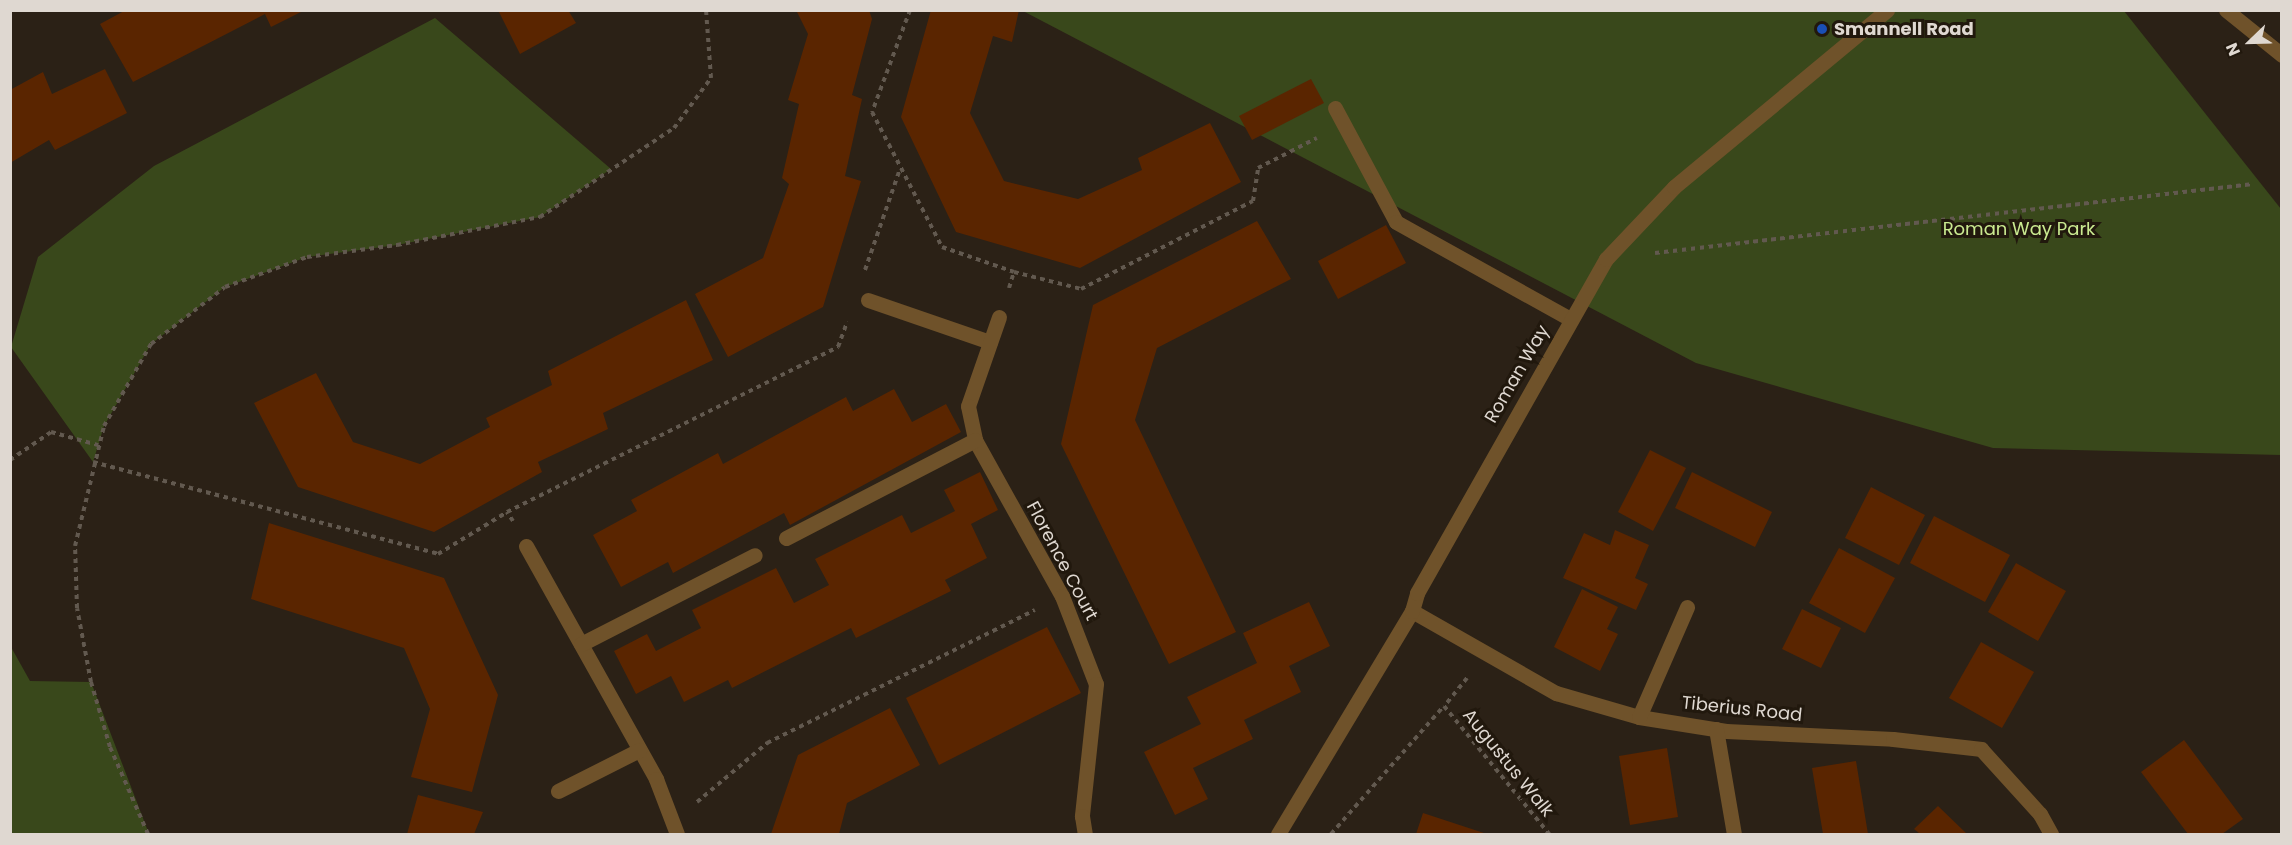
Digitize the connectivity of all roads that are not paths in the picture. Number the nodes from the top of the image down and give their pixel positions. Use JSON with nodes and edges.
{"nodes":[{"id":1,"x":1887,"y":10,"type":"edge"},
{"id":2,"x":2226,"y":10,"type":"edge"},
{"id":3,"x":2282,"y":55,"type":"edge"},
{"id":4,"x":1335,"y":108,"type":"dead end"},
{"id":5,"x":868,"y":300,"type":"dead end"},
{"id":6,"x":999,"y":317,"type":"dead end"},
{"id":7,"x":1570,"y":319,"type":"junction"},
{"id":8,"x":990,"y":342,"type":"junction"},
{"id":9,"x":975,"y":440,"type":"junction"},
{"id":10,"x":786,"y":538,"type":"dead end"},
{"id":11,"x":526,"y":546,"type":"road end"},
{"id":12,"x":755,"y":555,"type":"dead end"},
{"id":13,"x":1687,"y":607,"type":"dead end"},
{"id":14,"x":1412,"y":610,"type":"junction"},
{"id":15,"x":581,"y":644,"type":"junction"},
{"id":16,"x":1639,"y":717,"type":"junction"},
{"id":17,"x":1716,"y":729,"type":"junction"},
{"id":18,"x":639,"y":750,"type":"junction"},
{"id":19,"x":558,"y":791,"type":"dead end"},
{"id":20,"x":675,"y":828,"type":"edge"},
{"id":21,"x":1085,"y":834,"type":"edge"},
{"id":22,"x":1278,"y":834,"type":"edge"},
{"id":23,"x":1734,"y":834,"type":"edge"},
{"id":24,"x":2051,"y":834,"type":"edge"}],
"edges":[{"from":1,"to":7,"type":"street","name":"Roman Way"},
{"from":2,"to":3,"type":"street"},
{"from":4,"to":7,"type":"street"},
{"from":5,"to":8,"type":"street"},
{"from":6,"to":8,"type":"street","name":"Florence Court"},
{"from":7,"to":14,"type":"street","name":"Roman Way"},
{"from":8,"to":9,"type":"street","name":"Florence Court"},
{"from":9,"to":10,"type":"street"},
{"from":9,"to":21,"type":"street","name":"Florence Court"},
{"from":11,"to":15,"type":"street"},
{"from":12,"to":15,"type":"street"},
{"from":13,"to":16,"type":"street"},
{"from":14,"to":16,"type":"street","name":"Tiberius Road"},
{"from":14,"to":22,"type":"street","name":"Roman Way"},
{"from":15,"to":18,"type":"street"},
{"from":16,"to":17,"type":"street","name":"Tiberius Road"},
{"from":17,"to":23,"type":"street"},
{"from":17,"to":24,"type":"street","name":"Tiberius Road"},
{"from":18,"to":19,"type":"street"},
{"from":18,"to":20,"type":"street"}]}
